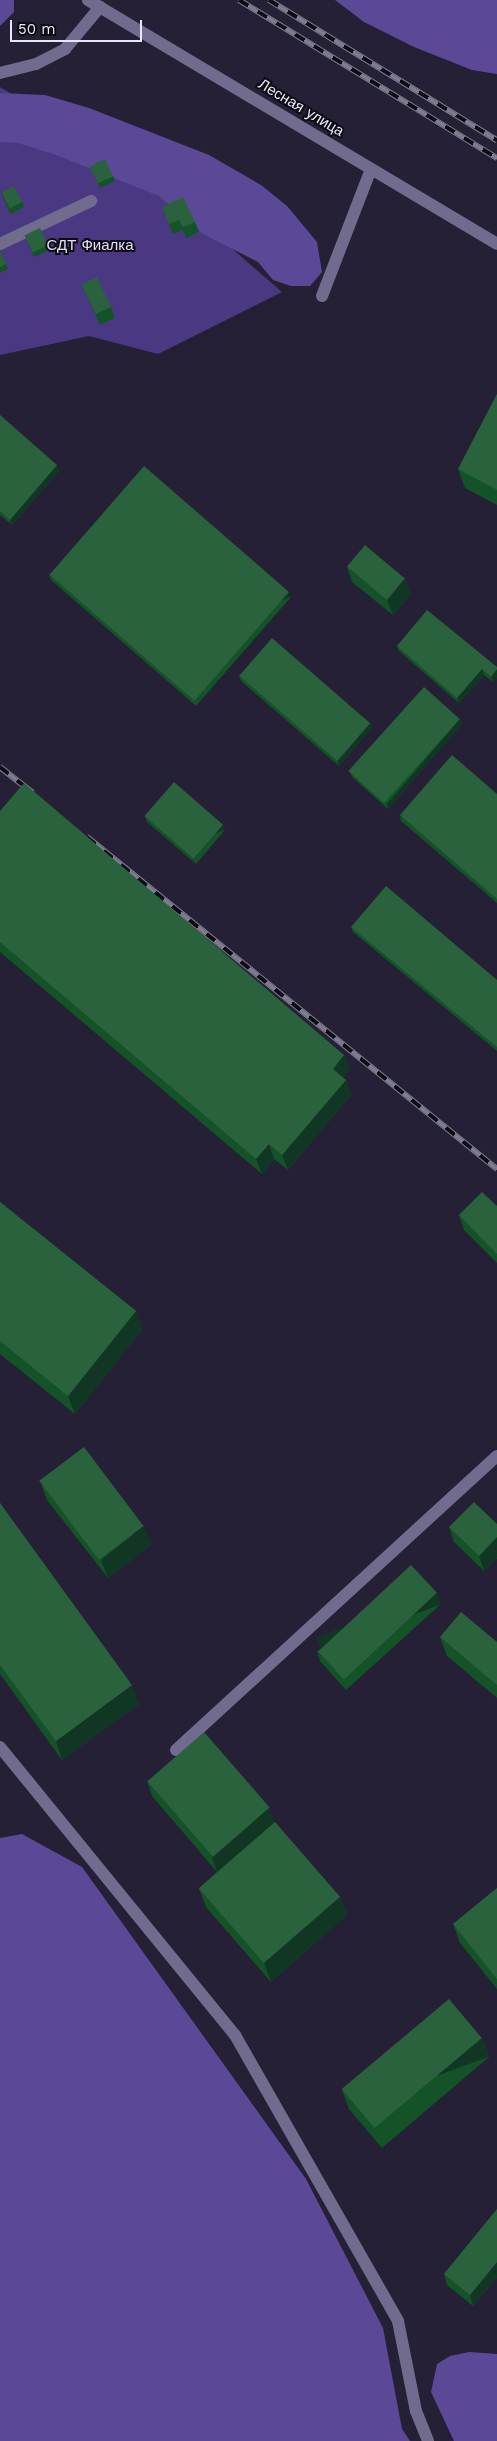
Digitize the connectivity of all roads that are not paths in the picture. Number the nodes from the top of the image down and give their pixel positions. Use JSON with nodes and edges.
{"nodes":[{"id":1,"x":88,"y":0,"type":"edge"},
{"id":2,"x":100,"y":7,"type":"junction"},
{"id":3,"x":0,"y":73,"type":"edge"},
{"id":4,"x":371,"y":169,"type":"junction"},
{"id":5,"x":91,"y":201,"type":"dead end"},
{"id":6,"x":0,"y":244,"type":"edge"},
{"id":7,"x":497,"y":244,"type":"edge"},
{"id":8,"x":322,"y":296,"type":"dead end"},
{"id":9,"x":497,"y":1456,"type":"edge"},
{"id":10,"x":0,"y":1747,"type":"edge"},
{"id":11,"x":176,"y":1750,"type":"dead end"},
{"id":12,"x":428,"y":2441,"type":"edge"}],
"edges":[{"from":1,"to":2,"type":"street","name":"Лесная улица"},
{"from":2,"to":3,"type":"street"},
{"from":2,"to":4,"type":"street","name":"Лесная улица"},
{"from":4,"to":7,"type":"street","name":"Лесная улица"},
{"from":4,"to":8,"type":"street"},
{"from":5,"to":6,"type":"street"},
{"from":9,"to":11,"type":"street"},
{"from":10,"to":12,"type":"street"}]}
